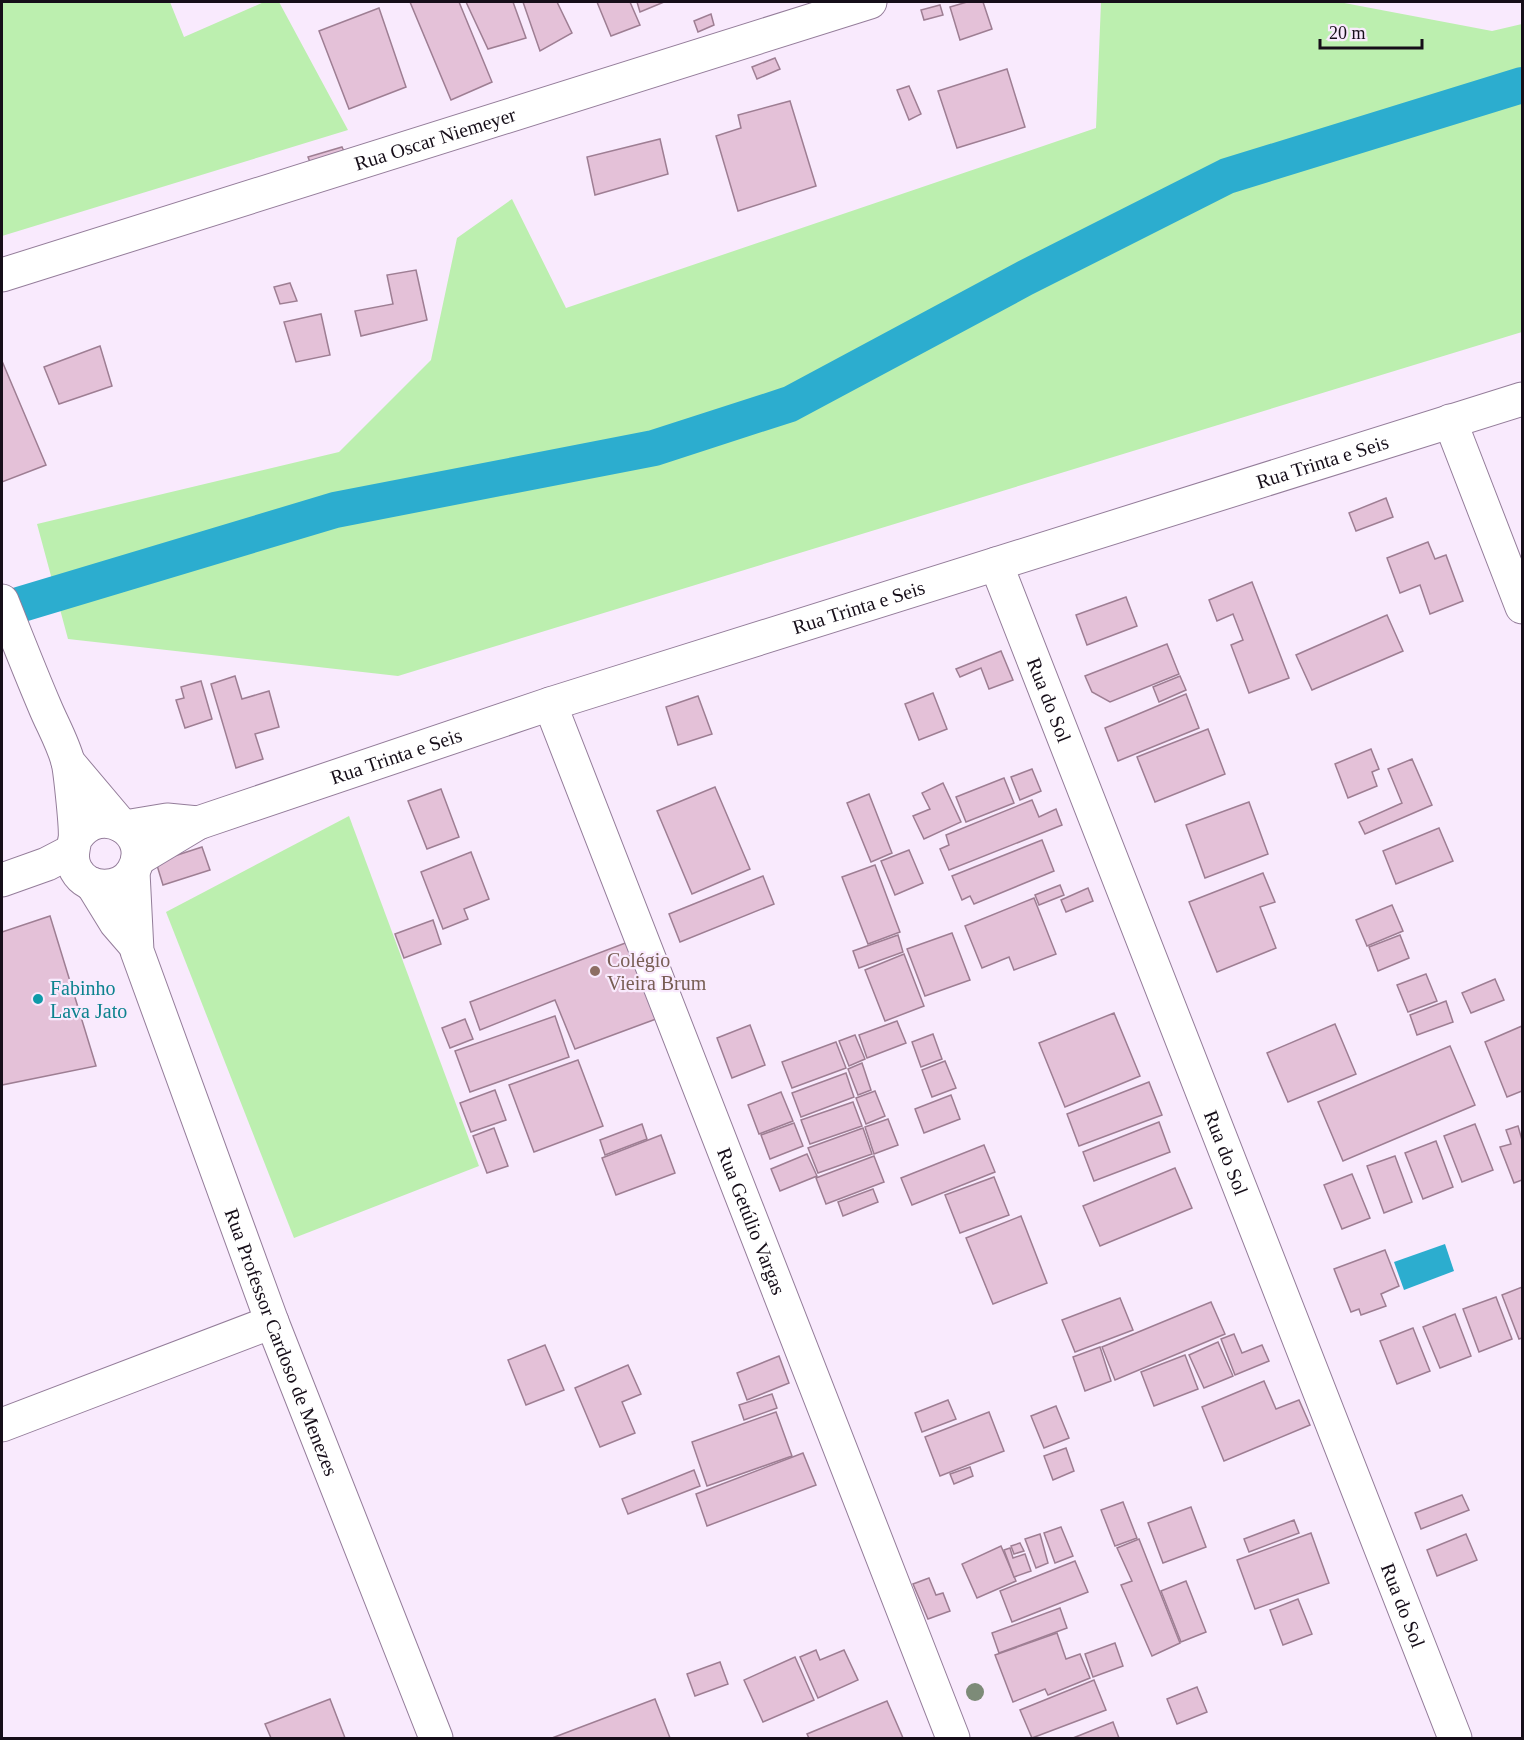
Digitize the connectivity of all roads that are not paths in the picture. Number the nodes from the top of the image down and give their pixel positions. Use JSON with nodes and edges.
{"nodes":[{"id":1,"x":870,"y":2,"type":"edge"},
{"id":2,"x":2,"y":275,"type":"edge"},
{"id":3,"x":1522,"y":399,"type":"edge"},
{"id":4,"x":1450,"y":421,"type":"junction"},
{"id":5,"x":996,"y":564,"type":"junction"},
{"id":6,"x":2,"y":601,"type":"edge"},
{"id":7,"x":1522,"y":607,"type":"edge"},
{"id":8,"x":550,"y":704,"type":"junction"},
{"id":9,"x":68,"y":762,"type":"junction"},
{"id":10,"x":198,"y":823,"type":"junction"},
{"id":11,"x":123,"y":826,"type":"junction"},
{"id":12,"x":74,"y":845,"type":"junction"},
{"id":13,"x":135,"y":866,"type":"junction"},
{"id":14,"x":2,"y":880,"type":"edge"},
{"id":15,"x":92,"y":884,"type":"junction"},
{"id":16,"x":135,"y":945,"type":"junction"},
{"id":17,"x":272,"y":1322,"type":"junction"},
{"id":18,"x":2,"y":1425,"type":"edge"},
{"id":19,"x":436,"y":1738,"type":"edge"},
{"id":20,"x":953,"y":1738,"type":"edge"},
{"id":21,"x":1455,"y":1738,"type":"edge"}],
"edges":[{"from":1,"to":2,"type":"street","name":"Rua Oscar Niemeyer"},
{"from":3,"to":4,"type":"street","name":"Rua Trinta e Seis"},
{"from":4,"to":5,"type":"street","name":"Rua Trinta e Seis"},
{"from":4,"to":7,"type":"street"},
{"from":5,"to":8,"type":"street","name":"Rua Trinta e Seis"},
{"from":5,"to":21,"type":"street","name":"Rua do Sol"},
{"from":6,"to":9,"type":"street","name":"Rua Professor Cardoso de Menezes"},
{"from":8,"to":10,"type":"street","name":"Rua Trinta e Seis"},
{"from":8,"to":20,"type":"street","name":"Rua Getúlio Vargas"},
{"from":9,"to":11,"type":"street","name":"Rua Professor Cardoso de Menezes"},
{"from":9,"to":12,"type":"street","name":"Rua Professor Cardoso de Menezes"},
{"from":10,"to":11,"type":"street","name":"Rua Trinta e Seis"},
{"from":10,"to":13,"type":"street","name":"Rua Trinta e Seis"},
{"from":11,"to":12,"type":"street"},
{"from":11,"to":13,"type":"street","name":"Rua Professor Cardoso de Menezes"},
{"from":12,"to":14,"type":"street"},
{"from":12,"to":15,"type":"street","name":"Rua Professor Cardoso de Menezes"},
{"from":13,"to":15,"type":"street"},
{"from":13,"to":16,"type":"street","name":"Rua Professor Cardoso de Menezes"},
{"from":15,"to":16,"type":"street","name":"Rua Professor Cardoso de Menezes"},
{"from":16,"to":17,"type":"street","name":"Rua Professor Cardoso de Menezes"},
{"from":17,"to":18,"type":"street"},
{"from":17,"to":19,"type":"street","name":"Rua Professor Cardoso de Menezes"}]}
